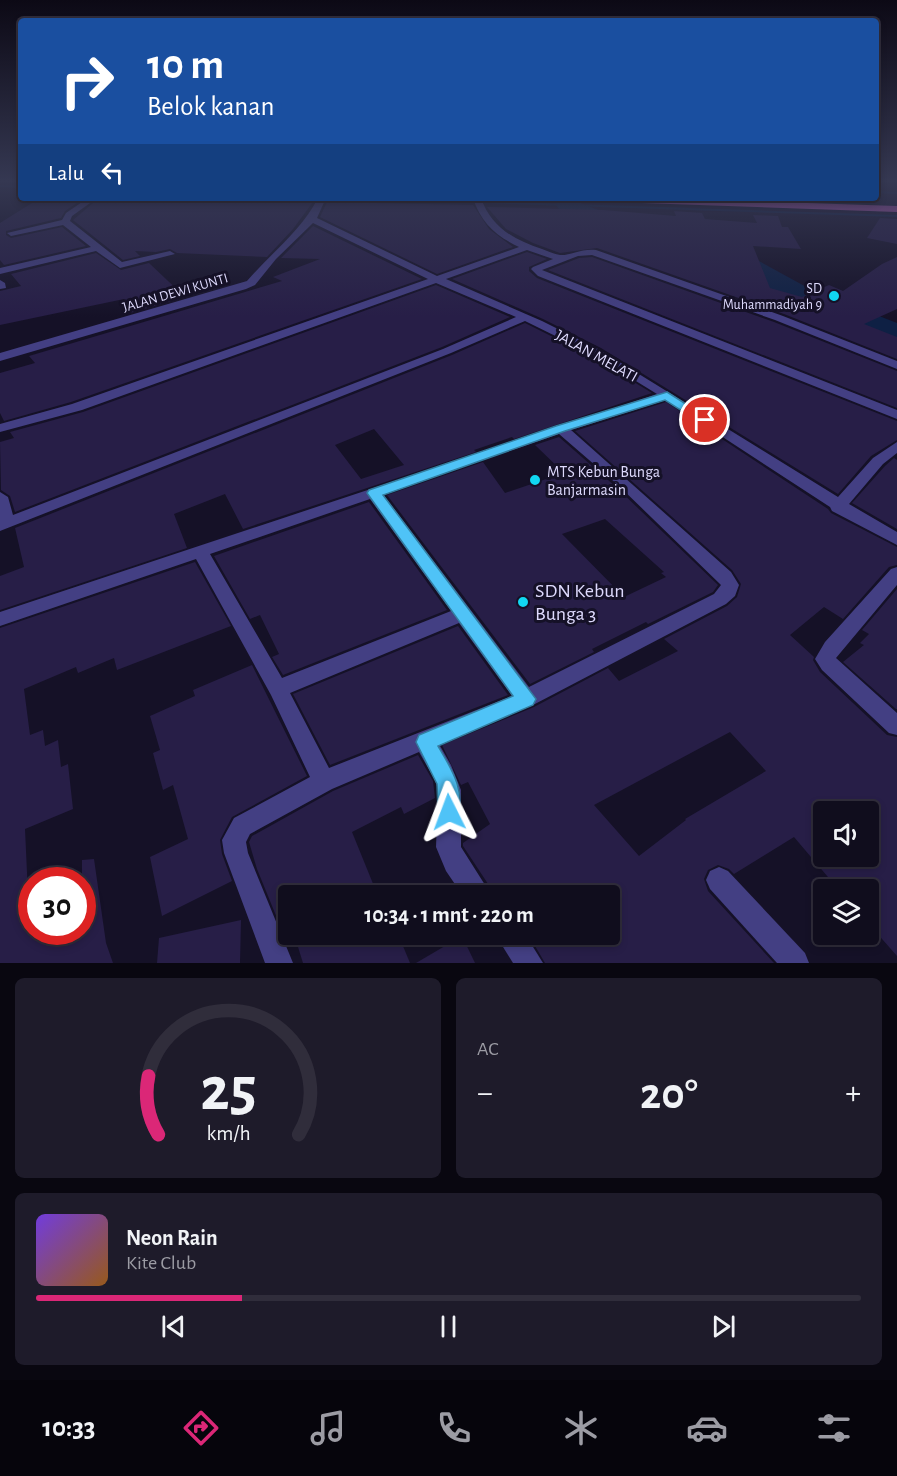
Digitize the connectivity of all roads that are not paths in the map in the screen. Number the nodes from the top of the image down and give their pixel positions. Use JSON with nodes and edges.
{"nodes":[{"id":1,"x":41,"y":227,"type":"edge"},
{"id":2,"x":71,"y":227,"type":"edge"},
{"id":3,"x":304,"y":227,"type":"edge"},
{"id":4,"x":329,"y":227,"type":"edge"},
{"id":5,"x":495,"y":227,"type":"edge"},
{"id":6,"x":11,"y":233,"type":"dead end"},
{"id":7,"x":527,"y":247,"type":"junction"},
{"id":8,"x":98,"y":248,"type":"junction"},
{"id":9,"x":170,"y":254,"type":"dead end"},
{"id":10,"x":560,"y":258,"type":"junction"},
{"id":11,"x":0,"y":271,"type":"edge"},
{"id":12,"x":437,"y":279,"type":"junction"},
{"id":13,"x":525,"y":316,"type":"junction"},
{"id":14,"x":0,"y":357,"type":"edge"},
{"id":15,"x":897,"y":365,"type":"edge"},
{"id":16,"x":667,"y":395,"type":"junction"},
{"id":17,"x":897,"y":415,"type":"edge"},
{"id":18,"x":0,"y":428,"type":"edge"},
{"id":19,"x":561,"y":429,"type":"junction"},
{"id":20,"x":897,"y":446,"type":"edge"},
{"id":21,"x":374,"y":493,"type":"junction"},
{"id":22,"x":0,"y":498,"type":"edge"},
{"id":23,"x":838,"y":507,"type":"junction"},
{"id":24,"x":4,"y":524,"type":"edge"},
{"id":25,"x":897,"y":539,"type":"edge"},
{"id":26,"x":201,"y":553,"type":"junction"},
{"id":27,"x":897,"y":573,"type":"edge"},
{"id":28,"x":462,"y":614,"type":"junction"},
{"id":29,"x":0,"y":619,"type":"edge"},
{"id":30,"x":278,"y":689,"type":"junction"},
{"id":31,"x":526,"y":699,"type":"junction"},
{"id":32,"x":897,"y":726,"type":"edge"},
{"id":33,"x":426,"y":742,"type":"junction"},
{"id":34,"x":324,"y":781,"type":"junction"},
{"id":35,"x":719,"y":880,"type":"dead end"},
{"id":36,"x":471,"y":885,"type":"edge"},
{"id":37,"x":516,"y":945,"type":"edge"},
{"id":38,"x":279,"y":963,"type":"edge"},
{"id":39,"x":529,"y":963,"type":"edge"},
{"id":40,"x":795,"y":963,"type":"edge"}],
"edges":[{"from":1,"to":6,"type":"street"},
{"from":2,"to":8,"type":"street"},
{"from":3,"to":14,"type":"street","name":"JALAN DEWI KUNTI"},
{"from":4,"to":12,"type":"street","name":"JALAN MELATI"},
{"from":5,"to":7,"type":"street"},
{"from":7,"to":10,"type":"street"},
{"from":7,"to":12,"type":"street"},
{"from":8,"to":9,"type":"street"},
{"from":8,"to":11,"type":"street"},
{"from":10,"to":15,"type":"street"},
{"from":10,"to":17,"type":"street"},
{"from":12,"to":13,"type":"street","name":"JALAN MELATI"},
{"from":12,"to":18,"type":"street"},
{"from":13,"to":16,"type":"street","name":"JALAN MELATI"},
{"from":13,"to":24,"type":"street"},
{"from":16,"to":19,"type":"street"},
{"from":16,"to":23,"type":"street","name":"JALAN MELATI"},
{"from":19,"to":21,"type":"street"},
{"from":19,"to":31,"type":"street"},
{"from":20,"to":23,"type":"street"},
{"from":21,"to":26,"type":"street"},
{"from":21,"to":28,"type":"street"},
{"from":22,"to":24,"type":"street"},
{"from":23,"to":25,"type":"street","name":"JALAN MELATI"},
{"from":26,"to":29,"type":"street"},
{"from":26,"to":30,"type":"street"},
{"from":27,"to":32,"type":"street"},
{"from":28,"to":30,"type":"street"},
{"from":28,"to":31,"type":"street"},
{"from":30,"to":34,"type":"street"},
{"from":31,"to":33,"type":"street"},
{"from":33,"to":34,"type":"street"},
{"from":33,"to":36,"type":"street"},
{"from":34,"to":38,"type":"street"},
{"from":35,"to":40,"type":"street"},
{"from":37,"to":39,"type":"street"}]}
